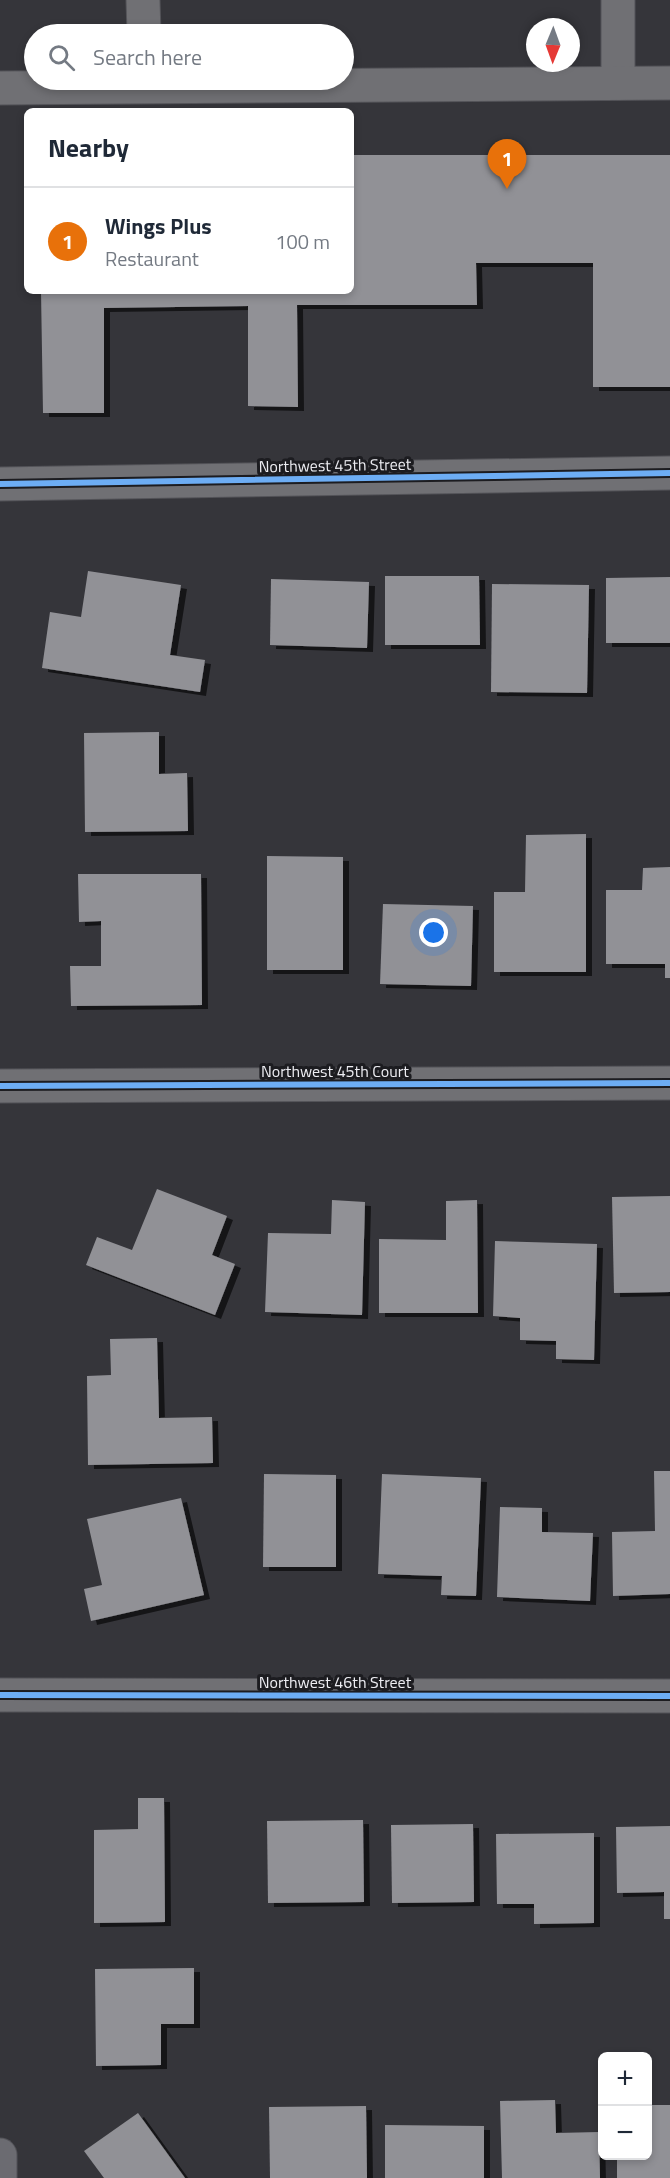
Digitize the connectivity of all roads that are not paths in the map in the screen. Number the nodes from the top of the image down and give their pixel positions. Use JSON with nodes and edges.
{"nodes":[{"id":1,"x":143,"y":0,"type":"edge"},
{"id":2,"x":618,"y":0,"type":"edge"},
{"id":3,"x":144,"y":24,"type":"edge"},
{"id":4,"x":354,"y":83,"type":"edge"},
{"id":5,"x":670,"y":83,"type":"edge"},
{"id":6,"x":618,"y":84,"type":"junction"},
{"id":7,"x":24,"y":87,"type":"edge"},
{"id":8,"x":0,"y":88,"type":"edge"},
{"id":9,"x":670,"y":473,"type":"edge"},
{"id":10,"x":0,"y":484,"type":"edge"},
{"id":11,"x":670,"y":1083,"type":"edge"},
{"id":12,"x":0,"y":1086,"type":"edge"},
{"id":13,"x":0,"y":1695,"type":"edge"},
{"id":14,"x":670,"y":1696,"type":"edge"},
{"id":15,"x":0,"y":2155,"type":"edge"},
{"id":16,"x":0,"y":2178,"type":"edge"}],
"edges":[{"from":1,"to":3,"type":"street"},
{"from":2,"to":6,"type":"street"},
{"from":4,"to":6,"type":"street"},
{"from":5,"to":6,"type":"street"},
{"from":7,"to":8,"type":"street"},
{"from":9,"to":10,"type":"street","name":"Northwest 45th Street"},
{"from":11,"to":12,"type":"street","name":"Northwest 45th Court"},
{"from":13,"to":14,"type":"street","name":"Northwest 46th Street"},
{"from":15,"to":16,"type":"main road"}]}
